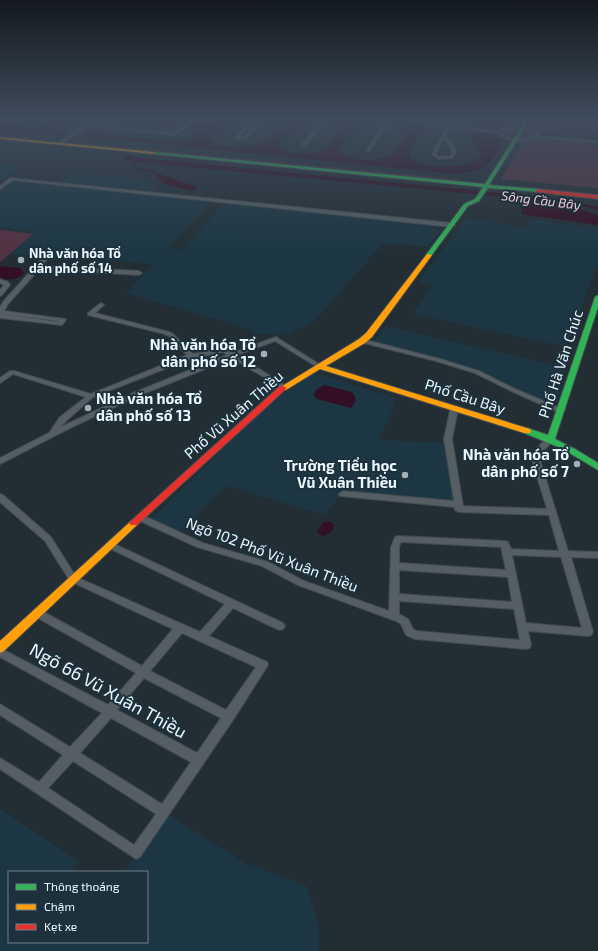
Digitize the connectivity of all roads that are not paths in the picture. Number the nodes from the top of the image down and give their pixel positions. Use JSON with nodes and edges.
{"nodes":[{"id":1,"x":267,"y":164,"type":"edge"},
{"id":2,"x":499,"y":164,"type":"edge"},
{"id":3,"x":0,"y":188,"type":"edge"},
{"id":4,"x":484,"y":188,"type":"junction"},
{"id":5,"x":598,"y":192,"type":"edge"},
{"id":6,"x":598,"y":197,"type":"edge"},
{"id":7,"x":452,"y":225,"type":"junction"},
{"id":8,"x":46,"y":258,"type":"dead end"},
{"id":9,"x":37,"y":267,"type":"junction"},
{"id":10,"x":139,"y":273,"type":"dead end"},
{"id":11,"x":0,"y":281,"type":"edge"},
{"id":12,"x":0,"y":294,"type":"edge"},
{"id":13,"x":598,"y":296,"type":"edge"},
{"id":14,"x":101,"y":304,"type":"dead end"},
{"id":15,"x":0,"y":314,"type":"edge"},
{"id":16,"x":362,"y":341,"type":"junction"},
{"id":17,"x":232,"y":354,"type":"junction"},
{"id":18,"x":191,"y":356,"type":"junction"},
{"id":19,"x":319,"y":366,"type":"junction"},
{"id":20,"x":0,"y":380,"type":"edge"},
{"id":21,"x":284,"y":387,"type":"junction"},
{"id":22,"x":91,"y":396,"type":"junction"},
{"id":23,"x":454,"y":408,"type":"junction"},
{"id":24,"x":561,"y":410,"type":"junction"},
{"id":25,"x":52,"y":433,"type":"junction"},
{"id":26,"x":551,"y":439,"type":"junction"},
{"id":27,"x":0,"y":461,"type":"edge"},
{"id":28,"x":598,"y":467,"type":"edge"},
{"id":29,"x":343,"y":494,"type":"dead end"},
{"id":30,"x":0,"y":497,"type":"edge"},
{"id":31,"x":458,"y":504,"type":"junction"},
{"id":32,"x":552,"y":512,"type":"junction"},
{"id":33,"x":141,"y":518,"type":"junction"},
{"id":34,"x":110,"y":545,"type":"junction"},
{"id":35,"x":507,"y":552,"type":"junction"},
{"id":36,"x":565,"y":554,"type":"junction"},
{"id":37,"x":598,"y":555,"type":"edge"},
{"id":38,"x":394,"y":566,"type":"junction"},
{"id":39,"x":512,"y":574,"type":"junction"},
{"id":40,"x":73,"y":579,"type":"junction"},
{"id":41,"x":394,"y":596,"type":"junction"},
{"id":42,"x":231,"y":603,"type":"junction"},
{"id":43,"x":518,"y":606,"type":"junction"},
{"id":44,"x":37,"y":613,"type":"junction"},
{"id":45,"x":394,"y":616,"type":"junction"},
{"id":46,"x":280,"y":626,"type":"dead end"},
{"id":47,"x":522,"y":627,"type":"junction"},
{"id":48,"x":180,"y":628,"type":"junction"},
{"id":49,"x":202,"y":637,"type":"junction"},
{"id":50,"x":0,"y":648,"type":"edge"},
{"id":51,"x":0,"y":652,"type":"edge"},
{"id":52,"x":143,"y":672,"type":"junction"},
{"id":53,"x":0,"y":709,"type":"edge"},
{"id":54,"x":110,"y":711,"type":"junction"},
{"id":55,"x":229,"y":717,"type":"junction"},
{"id":56,"x":71,"y":753,"type":"junction"},
{"id":57,"x":199,"y":760,"type":"junction"},
{"id":58,"x":0,"y":763,"type":"edge"},
{"id":59,"x":40,"y":789,"type":"junction"},
{"id":60,"x":164,"y":812,"type":"junction"}],
"edges":[{"from":1,"to":4,"type":"main road"},
{"from":2,"to":4,"type":"main road","name":"Phố Vũ Xuân Thiều"},
{"from":3,"to":7,"type":"street"},
{"from":4,"to":5,"type":"main road"},
{"from":4,"to":6,"type":"main road"},
{"from":4,"to":7,"type":"main road","name":"Phố Vũ Xuân Thiều"},
{"from":7,"to":16,"type":"main road","name":"Phố Vũ Xuân Thiều"},
{"from":8,"to":9,"type":"street"},
{"from":9,"to":10,"type":"street"},
{"from":9,"to":15,"type":"street"},
{"from":11,"to":12,"type":"street"},
{"from":13,"to":24,"type":"main road","name":"Phố Hà Văn Chúc"},
{"from":14,"to":18,"type":"street"},
{"from":15,"to":15,"type":"street"},
{"from":16,"to":19,"type":"main road","name":"Phố Vũ Xuân Thiều"},
{"from":16,"to":24,"type":"street"},
{"from":17,"to":18,"type":"street"},
{"from":17,"to":19,"type":"street"},
{"from":17,"to":21,"type":"street"},
{"from":17,"to":25,"type":"street"},
{"from":18,"to":22,"type":"street"},
{"from":19,"to":21,"type":"main road","name":"Phố Vũ Xuân Thiều"},
{"from":19,"to":23,"type":"main road","name":"Phố Cầu Bây"},
{"from":20,"to":22,"type":"street"},
{"from":21,"to":33,"type":"main road","name":"Phố Vũ Xuân Thiều"},
{"from":22,"to":25,"type":"street"},
{"from":23,"to":26,"type":"main road","name":"Phố Cầu Bây"},
{"from":23,"to":31,"type":"street"},
{"from":24,"to":26,"type":"main road","name":"Phố Hà Văn Chúc"},
{"from":25,"to":27,"type":"street"},
{"from":26,"to":28,"type":"main road","name":"Phố Cầu Bây"},
{"from":26,"to":32,"type":"street"},
{"from":29,"to":31,"type":"street"},
{"from":30,"to":40,"type":"street"},
{"from":31,"to":32,"type":"street"},
{"from":32,"to":36,"type":"street"},
{"from":33,"to":34,"type":"main road","name":"Phố Vũ Xuân Thiều"},
{"from":33,"to":45,"type":"street","name":"Ngõ 102 Phố Vũ Xuân Thiều"},
{"from":34,"to":40,"type":"main road","name":"Phố Vũ Xuân Thiều"},
{"from":34,"to":42,"type":"street"},
{"from":35,"to":36,"type":"street"},
{"from":35,"to":38,"type":"street"},
{"from":35,"to":39,"type":"street"},
{"from":36,"to":37,"type":"street"},
{"from":36,"to":47,"type":"street"},
{"from":38,"to":39,"type":"street"},
{"from":38,"to":41,"type":"street"},
{"from":39,"to":43,"type":"street"},
{"from":40,"to":44,"type":"main road","name":"Phố Vũ Xuân Thiều"},
{"from":40,"to":48,"type":"street"},
{"from":41,"to":43,"type":"street"},
{"from":41,"to":45,"type":"street"},
{"from":42,"to":46,"type":"street"},
{"from":42,"to":49,"type":"street"},
{"from":43,"to":47,"type":"street"},
{"from":44,"to":50,"type":"main road","name":"Phố Vũ Xuân Thiều"},
{"from":44,"to":52,"type":"street"},
{"from":45,"to":47,"type":"street"},
{"from":48,"to":49,"type":"street"},
{"from":48,"to":52,"type":"street"},
{"from":49,"to":55,"type":"street"},
{"from":51,"to":54,"type":"street","name":"Ngõ 66 Vũ Xuân Thiều"},
{"from":52,"to":54,"type":"street"},
{"from":52,"to":55,"type":"street"},
{"from":53,"to":56,"type":"street"},
{"from":54,"to":56,"type":"street"},
{"from":54,"to":57,"type":"street","name":"Ngõ 66 Vũ Xuân Thiều"},
{"from":55,"to":57,"type":"street"},
{"from":56,"to":59,"type":"street"},
{"from":56,"to":60,"type":"street"},
{"from":57,"to":60,"type":"street"},
{"from":58,"to":59,"type":"street"},
{"from":59,"to":60,"type":"street"}]}
